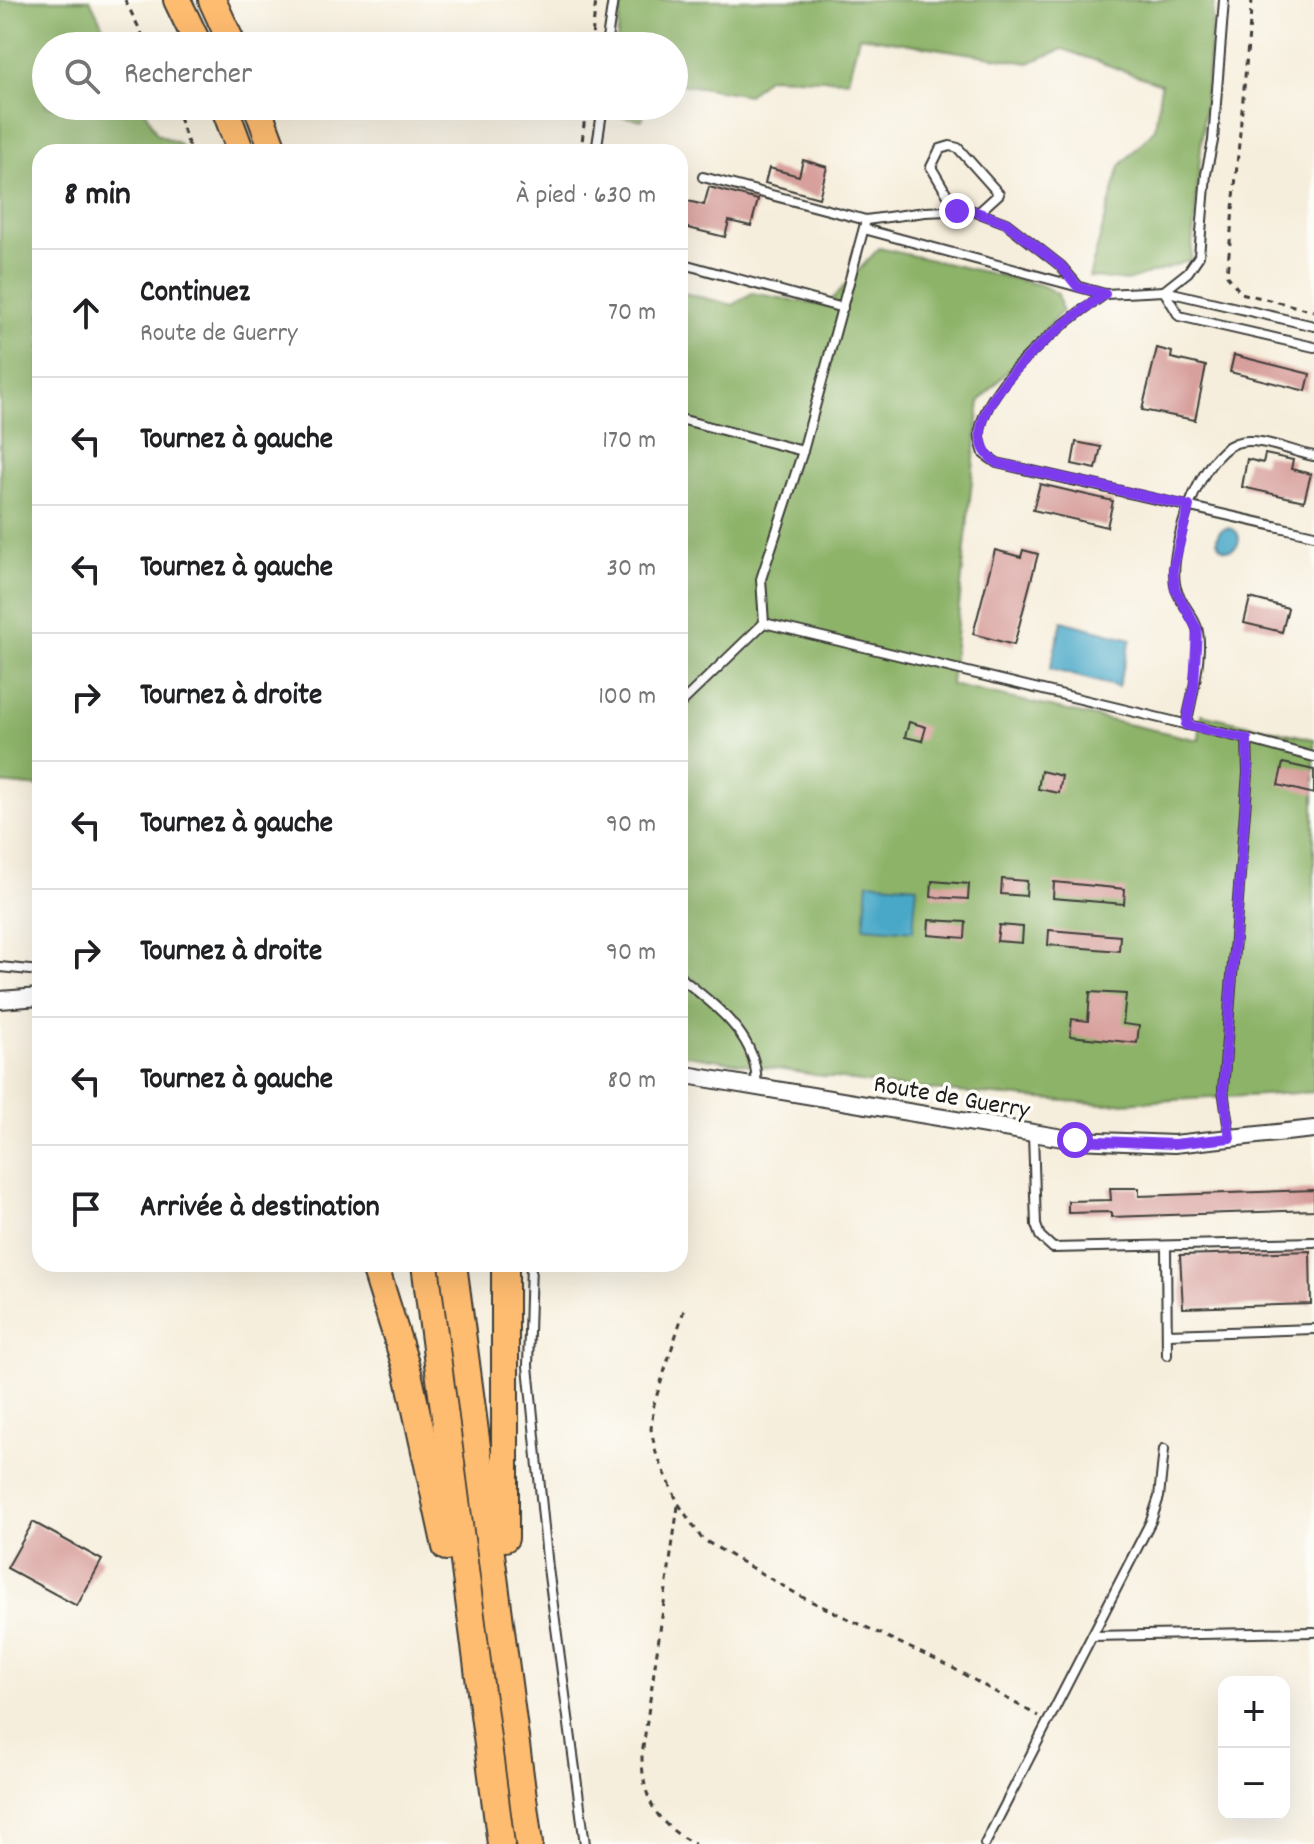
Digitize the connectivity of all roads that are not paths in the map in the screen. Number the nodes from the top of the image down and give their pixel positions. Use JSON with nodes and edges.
{"nodes":[{"id":1,"x":177,"y":0,"type":"edge"},
{"id":2,"x":212,"y":0,"type":"edge"},
{"id":3,"x":613,"y":0,"type":"edge"},
{"id":4,"x":1224,"y":0,"type":"edge"},
{"id":5,"x":192,"y":32,"type":"edge"},
{"id":6,"x":227,"y":32,"type":"edge"},
{"id":7,"x":608,"y":32,"type":"edge"},
{"id":8,"x":229,"y":120,"type":"edge"},
{"id":9,"x":262,"y":120,"type":"edge"},
{"id":10,"x":601,"y":120,"type":"edge"},
{"id":11,"x":238,"y":144,"type":"edge"},
{"id":12,"x":271,"y":144,"type":"edge"},
{"id":13,"x":597,"y":144,"type":"edge"},
{"id":14,"x":703,"y":177,"type":"dead end"},
{"id":15,"x":957,"y":211,"type":"junction"},
{"id":16,"x":978,"y":213,"type":"junction"},
{"id":17,"x":865,"y":224,"type":"junction"},
{"id":18,"x":688,"y":265,"type":"edge"},
{"id":19,"x":1078,"y":287,"type":"junction"},
{"id":20,"x":1164,"y":291,"type":"junction"},
{"id":21,"x":1105,"y":294,"type":"junction"},
{"id":22,"x":843,"y":308,"type":"junction"},
{"id":23,"x":1314,"y":326,"type":"edge"},
{"id":24,"x":1314,"y":347,"type":"edge"},
{"id":25,"x":688,"y":421,"type":"edge"},
{"id":26,"x":803,"y":451,"type":"junction"},
{"id":27,"x":1314,"y":456,"type":"edge"},
{"id":28,"x":1189,"y":506,"type":"junction"},
{"id":29,"x":1314,"y":535,"type":"edge"},
{"id":30,"x":764,"y":623,"type":"junction"},
{"id":31,"x":688,"y":696,"type":"edge"},
{"id":32,"x":1186,"y":725,"type":"junction"},
{"id":33,"x":1247,"y":739,"type":"junction"},
{"id":34,"x":1314,"y":757,"type":"edge"},
{"id":35,"x":0,"y":967,"type":"edge"},
{"id":36,"x":32,"y":970,"type":"edge"},
{"id":37,"x":688,"y":985,"type":"edge"},
{"id":38,"x":32,"y":998,"type":"edge"},
{"id":39,"x":0,"y":1000,"type":"edge"},
{"id":40,"x":688,"y":1075,"type":"edge"},
{"id":41,"x":756,"y":1087,"type":"junction"},
{"id":42,"x":1314,"y":1129,"type":"edge"},
{"id":43,"x":1033,"y":1133,"type":"junction"},
{"id":44,"x":1230,"y":1138,"type":"junction"},
{"id":45,"x":1314,"y":1242,"type":"edge"},
{"id":46,"x":1166,"y":1247,"type":"junction"},
{"id":47,"x":376,"y":1272,"type":"edge"},
{"id":48,"x":426,"y":1272,"type":"edge"},
{"id":49,"x":454,"y":1272,"type":"edge"},
{"id":50,"x":505,"y":1272,"type":"edge"},
{"id":51,"x":531,"y":1272,"type":"edge"},
{"id":52,"x":1314,"y":1329,"type":"edge"},
{"id":53,"x":1168,"y":1334,"type":"junction"},
{"id":54,"x":1167,"y":1355,"type":"dead end"},
{"id":55,"x":1164,"y":1449,"type":"dead end"},
{"id":56,"x":1314,"y":1632,"type":"edge"},
{"id":57,"x":1092,"y":1636,"type":"junction"},
{"id":58,"x":514,"y":1721,"type":"junction"},
{"id":59,"x":497,"y":1815,"type":"junction"},
{"id":60,"x":501,"y":1844,"type":"edge"},
{"id":61,"x":529,"y":1844,"type":"edge"},
{"id":62,"x":585,"y":1844,"type":"edge"},
{"id":63,"x":985,"y":1844,"type":"edge"}],
"edges":[{"from":1,"to":5,"type":"highway"},
{"from":2,"to":6,"type":"highway"},
{"from":3,"to":7,"type":"lane"},
{"from":4,"to":20,"type":"lane"},
{"from":8,"to":11,"type":"highway"},
{"from":9,"to":12,"type":"highway"},
{"from":10,"to":13,"type":"lane"},
{"from":14,"to":17,"type":"lane"},
{"from":15,"to":16,"type":"lane"},
{"from":15,"to":16,"type":"lane"},
{"from":15,"to":17,"type":"lane"},
{"from":16,"to":19,"type":"lane"},
{"from":17,"to":19,"type":"lane"},
{"from":17,"to":22,"type":"lane"},
{"from":18,"to":22,"type":"lane"},
{"from":19,"to":21,"type":"lane"},
{"from":20,"to":21,"type":"lane"},
{"from":20,"to":23,"type":"lane"},
{"from":20,"to":24,"type":"lane"},
{"from":21,"to":28,"type":"lane"},
{"from":22,"to":26,"type":"lane"},
{"from":25,"to":26,"type":"lane"},
{"from":26,"to":30,"type":"lane"},
{"from":27,"to":28,"type":"lane"},
{"from":28,"to":29,"type":"lane"},
{"from":28,"to":32,"type":"lane"},
{"from":30,"to":31,"type":"lane"},
{"from":30,"to":32,"type":"lane"},
{"from":32,"to":33,"type":"lane"},
{"from":33,"to":34,"type":"lane"},
{"from":33,"to":44,"type":"lane"},
{"from":35,"to":36,"type":"lane"},
{"from":37,"to":41,"type":"lane"},
{"from":38,"to":39,"type":"street"},
{"from":40,"to":41,"type":"street","name":"Route de Guerry"},
{"from":41,"to":43,"type":"street","name":"Route de Guerry"},
{"from":42,"to":44,"type":"street","name":"Route de Guerry"},
{"from":43,"to":44,"type":"street","name":"Route de Guerry"},
{"from":43,"to":46,"type":"lane"},
{"from":45,"to":46,"type":"lane"},
{"from":46,"to":53,"type":"lane"},
{"from":47,"to":59,"type":"highway"},
{"from":48,"to":59,"type":"highway"},
{"from":49,"to":58,"type":"highway"},
{"from":50,"to":58,"type":"highway"},
{"from":51,"to":62,"type":"lane"},
{"from":52,"to":53,"type":"lane"},
{"from":53,"to":54,"type":"lane"},
{"from":55,"to":57,"type":"lane"},
{"from":56,"to":57,"type":"lane"},
{"from":57,"to":63,"type":"lane"},
{"from":58,"to":61,"type":"highway"},
{"from":59,"to":60,"type":"highway"}]}
